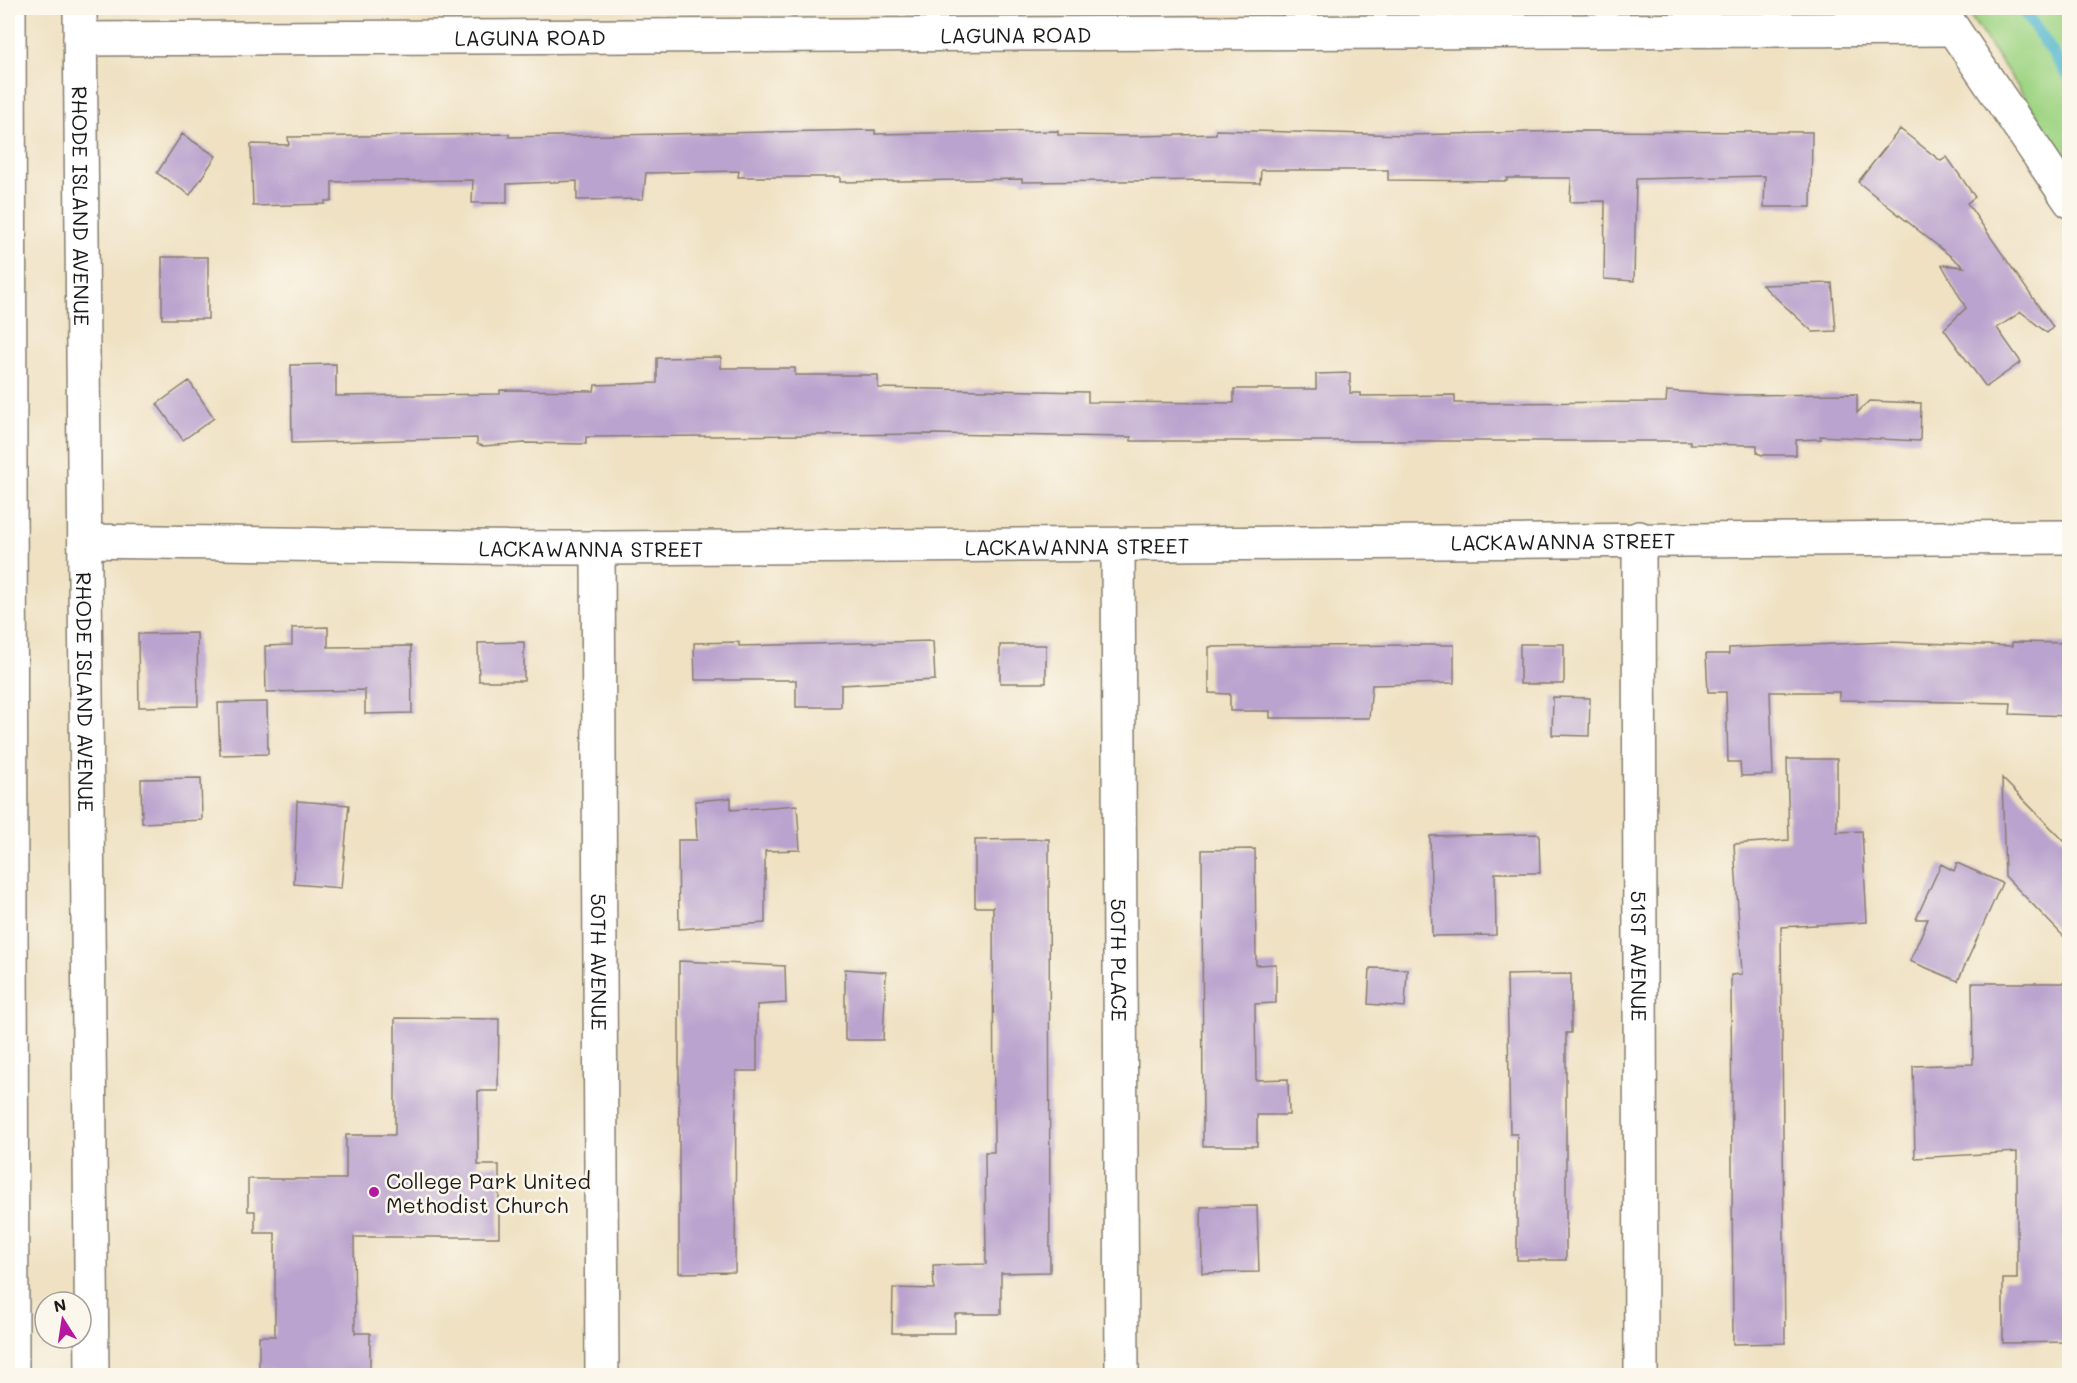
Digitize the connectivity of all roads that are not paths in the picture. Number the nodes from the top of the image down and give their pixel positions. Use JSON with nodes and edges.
{"nodes":[{"id":1,"x":9,"y":8,"type":"edge"},
{"id":2,"x":1946,"y":18,"type":"edge"},
{"id":3,"x":80,"y":23,"type":"edge"},
{"id":4,"x":2070,"y":201,"type":"edge"},
{"id":5,"x":2070,"y":537,"type":"edge"},
{"id":6,"x":1639,"y":538,"type":"junction"},
{"id":7,"x":85,"y":541,"type":"junction"},
{"id":8,"x":1118,"y":546,"type":"junction"},
{"id":9,"x":598,"y":548,"type":"junction"},
{"id":10,"x":12,"y":1376,"type":"edge"},
{"id":11,"x":92,"y":1376,"type":"edge"},
{"id":12,"x":602,"y":1376,"type":"edge"},
{"id":13,"x":1122,"y":1376,"type":"edge"},
{"id":14,"x":1641,"y":1376,"type":"edge"}],
"edges":[{"from":1,"to":10,"type":"street"},
{"from":2,"to":3,"type":"street","name":"LAGUNA ROAD"},
{"from":2,"to":4,"type":"street"},
{"from":3,"to":7,"type":"street","name":"RHODE ISLAND AVENUE"},
{"from":5,"to":6,"type":"street","name":"LACKAWANNA STREET"},
{"from":6,"to":8,"type":"street","name":"LACKAWANNA STREET"},
{"from":6,"to":14,"type":"street","name":"51ST AVENUE"},
{"from":7,"to":9,"type":"street","name":"LACKAWANNA STREET"},
{"from":7,"to":11,"type":"street","name":"RHODE ISLAND AVENUE"},
{"from":8,"to":9,"type":"street","name":"LACKAWANNA STREET"},
{"from":8,"to":13,"type":"street","name":"50TH PLACE"},
{"from":9,"to":12,"type":"street","name":"50TH AVENUE"}]}
